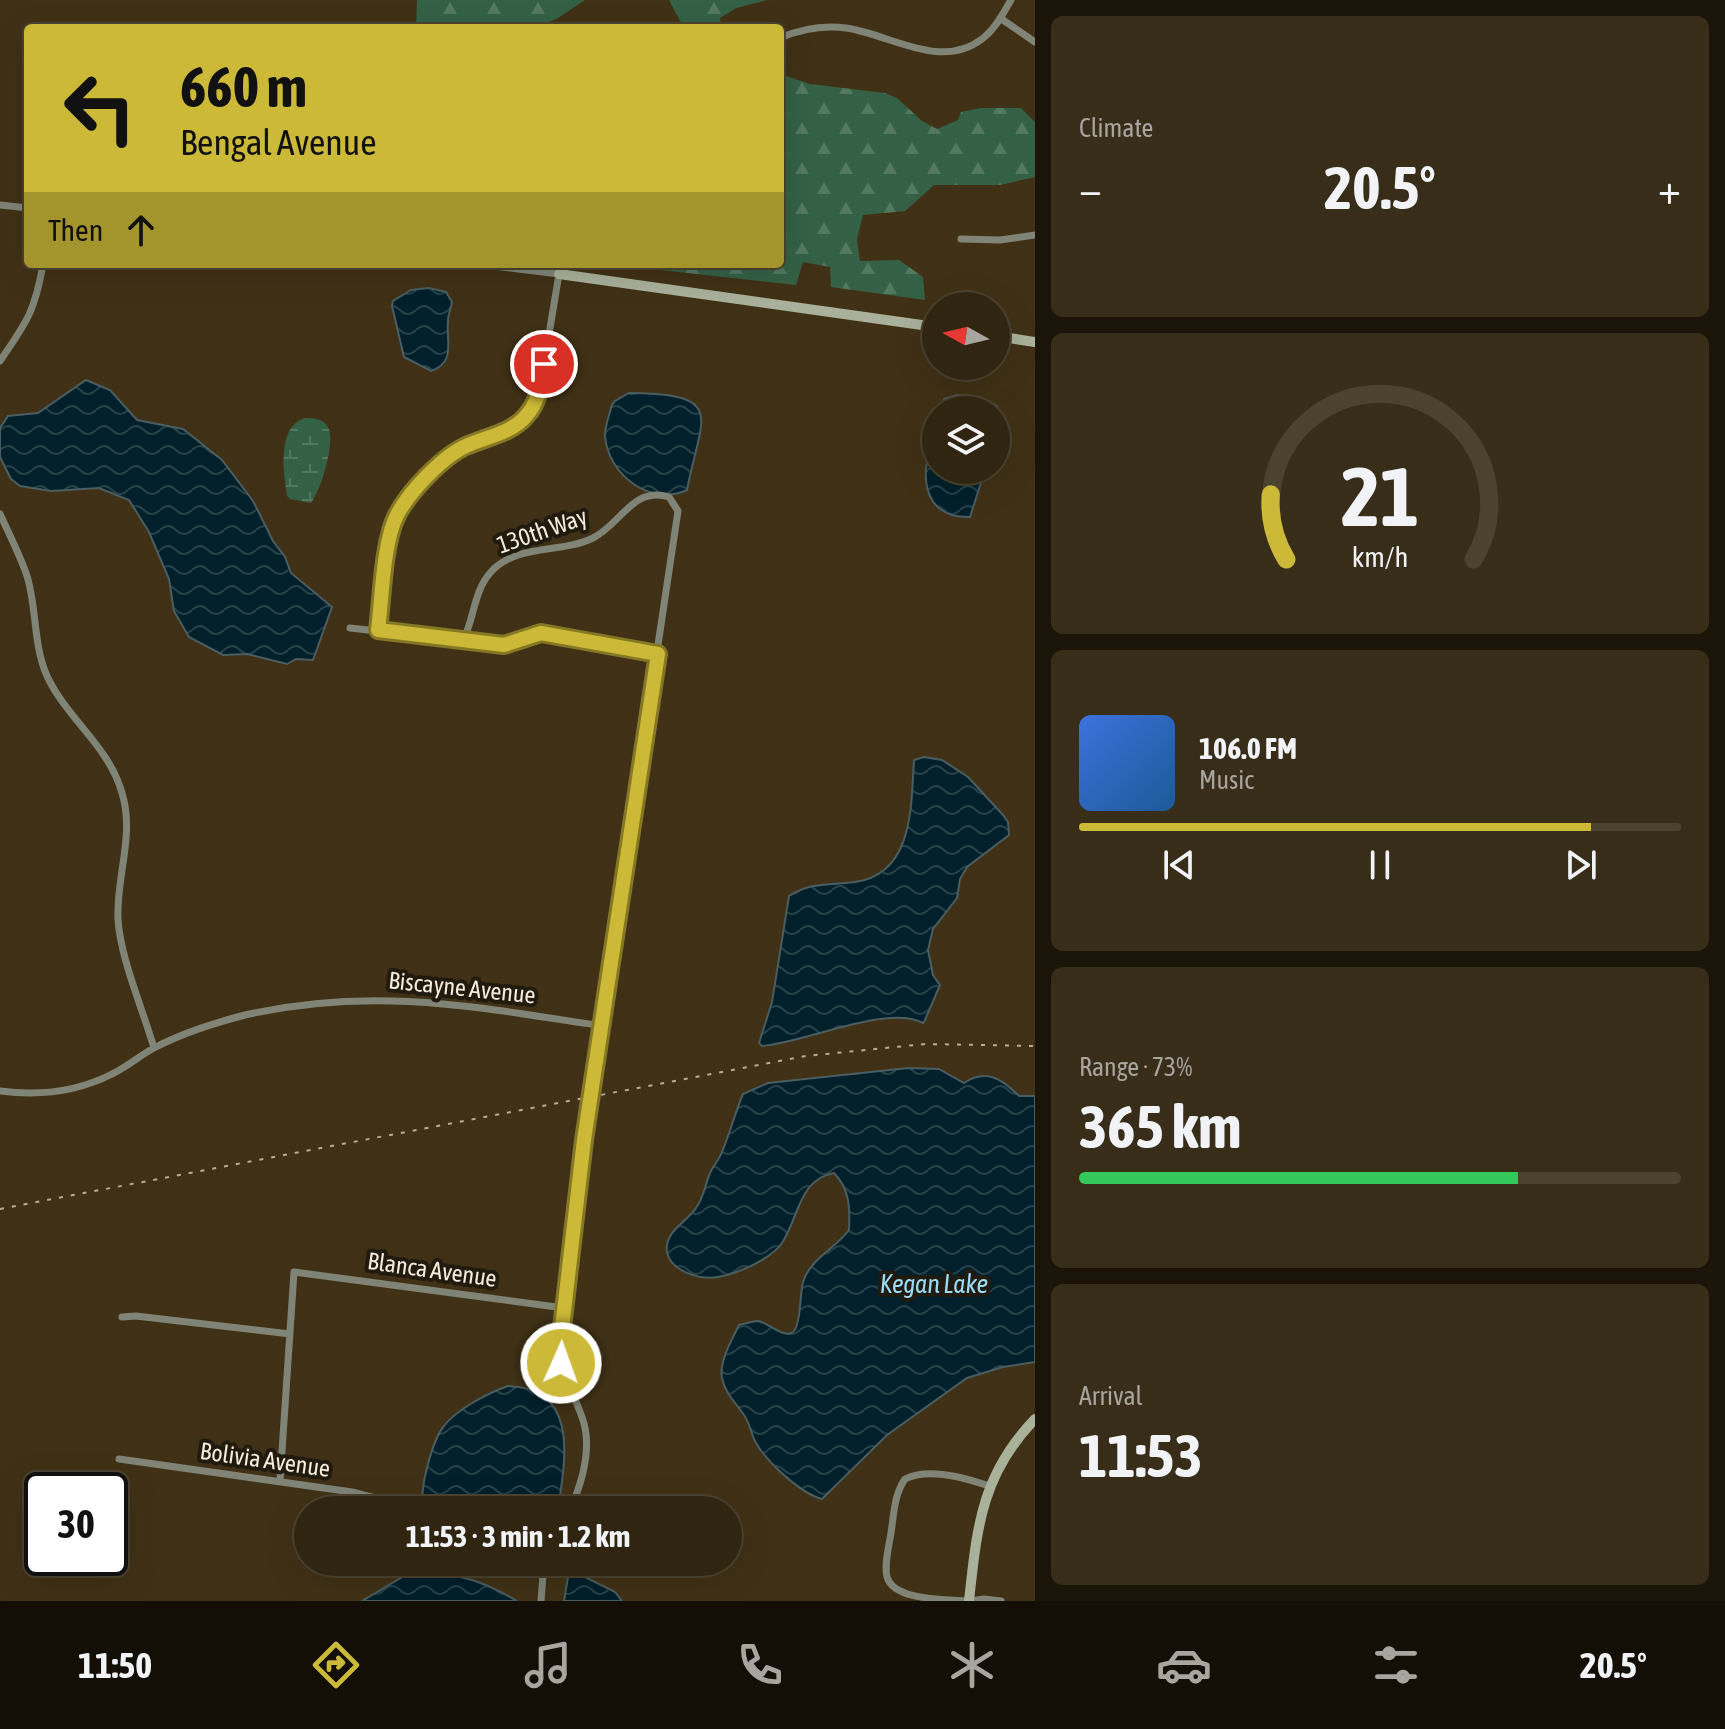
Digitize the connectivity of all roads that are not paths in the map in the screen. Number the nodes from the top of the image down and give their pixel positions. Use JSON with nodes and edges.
{"nodes":[{"id":1,"x":1011,"y":0,"type":"edge"},
{"id":2,"x":1000,"y":18,"type":"junction"},
{"id":3,"x":784,"y":37,"type":"edge"},
{"id":4,"x":1035,"y":42,"type":"edge"},
{"id":5,"x":0,"y":205,"type":"edge"},
{"id":6,"x":24,"y":208,"type":"edge"},
{"id":7,"x":1035,"y":235,"type":"edge"},
{"id":8,"x":961,"y":239,"type":"dead end"},
{"id":9,"x":42,"y":268,"type":"edge"},
{"id":10,"x":511,"y":268,"type":"edge"},
{"id":11,"x":559,"y":274,"type":"junction"},
{"id":12,"x":922,"y":325,"type":"edge"},
{"id":13,"x":1010,"y":338,"type":"edge"},
{"id":14,"x":1035,"y":342,"type":"edge"},
{"id":15,"x":0,"y":361,"type":"edge"},
{"id":16,"x":0,"y":514,"type":"edge"},
{"id":17,"x":350,"y":628,"type":"dead end"},
{"id":18,"x":378,"y":630,"type":"junction"},
{"id":19,"x":463,"y":641,"type":"junction"},
{"id":20,"x":658,"y":654,"type":"junction"},
{"id":21,"x":602,"y":1026,"type":"junction"},
{"id":22,"x":154,"y":1048,"type":"junction"},
{"id":23,"x":0,"y":1091,"type":"edge"},
{"id":24,"x":564,"y":1308,"type":"junction"},
{"id":25,"x":122,"y":1317,"type":"dead end"},
{"id":26,"x":290,"y":1334,"type":"junction"},
{"id":27,"x":1035,"y":1419,"type":"edge"},
{"id":28,"x":119,"y":1459,"type":"dead end"},
{"id":29,"x":280,"y":1481,"type":"junction"},
{"id":30,"x":989,"y":1486,"type":"junction"},
{"id":31,"x":364,"y":1496,"type":"edge"},
{"id":32,"x":576,"y":1496,"type":"edge"},
{"id":33,"x":543,"y":1576,"type":"edge"},
{"id":34,"x":541,"y":1601,"type":"edge"},
{"id":35,"x":969,"y":1601,"type":"edge"},
{"id":36,"x":1001,"y":1601,"type":"edge"}],
"edges":[{"from":1,"to":2,"type":"street"},
{"from":2,"to":3,"type":"street"},
{"from":2,"to":4,"type":"street"},
{"from":5,"to":6,"type":"street"},
{"from":7,"to":8,"type":"street"},
{"from":9,"to":15,"type":"street"},
{"from":10,"to":11,"type":"street"},
{"from":11,"to":12,"type":"street"},
{"from":11,"to":18,"type":"street"},
{"from":13,"to":14,"type":"street"},
{"from":16,"to":22,"type":"street"},
{"from":17,"to":18,"type":"street"},
{"from":18,"to":19,"type":"street"},
{"from":19,"to":20,"type":"street"},
{"from":19,"to":20,"type":"street","name":"130th Way"},
{"from":20,"to":21,"type":"street"},
{"from":21,"to":22,"type":"street","name":"Biscayne Avenue"},
{"from":21,"to":24,"type":"street"},
{"from":22,"to":23,"type":"street","name":"Biscayne Avenue"},
{"from":24,"to":26,"type":"street","name":"Blanca Avenue"},
{"from":24,"to":32,"type":"street"},
{"from":25,"to":26,"type":"street"},
{"from":26,"to":29,"type":"street"},
{"from":27,"to":30,"type":"street"},
{"from":28,"to":29,"type":"street","name":"Bolivia Avenue"},
{"from":29,"to":31,"type":"street","name":"Bolivia Avenue"},
{"from":30,"to":35,"type":"street"},
{"from":30,"to":35,"type":"street"},
{"from":33,"to":34,"type":"street"},
{"from":35,"to":36,"type":"street"}]}
